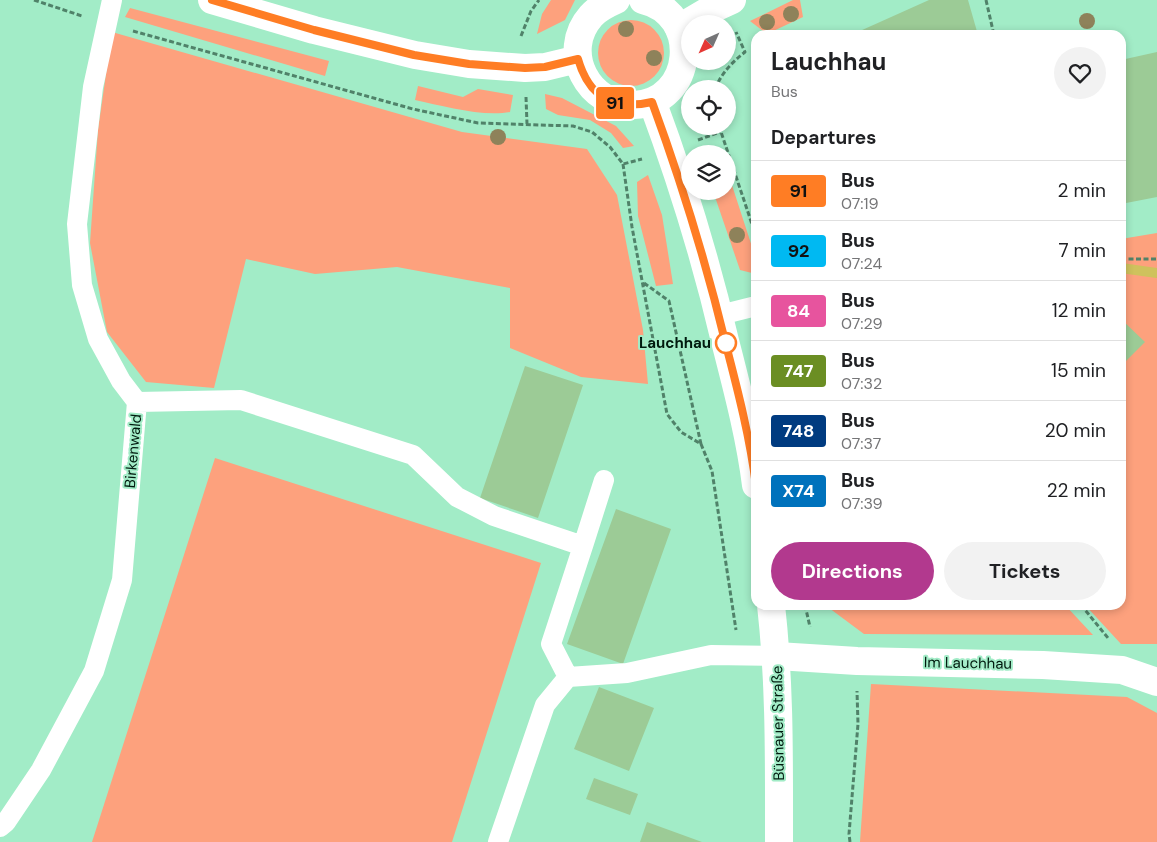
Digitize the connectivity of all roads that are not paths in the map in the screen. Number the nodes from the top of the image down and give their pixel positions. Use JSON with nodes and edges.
{"nodes":[{"id":1,"x":112,"y":0,"type":"edge"},
{"id":2,"x":212,"y":0,"type":"edge"},
{"id":3,"x":616,"y":0,"type":"edge"},
{"id":4,"x":643,"y":0,"type":"edge"},
{"id":5,"x":728,"y":2,"type":"edge"},
{"id":6,"x":679,"y":28,"type":"junction"},
{"id":7,"x":578,"y":59,"type":"junction"},
{"id":8,"x":652,"y":102,"type":"junction"},
{"id":9,"x":751,"y":307,"type":"edge"},
{"id":10,"x":720,"y":315,"type":"junction"},
{"id":11,"x":137,"y":402,"type":"junction"},
{"id":12,"x":751,"y":458,"type":"edge"},
{"id":13,"x":604,"y":480,"type":"dead end"},
{"id":14,"x":583,"y":546,"type":"junction"},
{"id":15,"x":771,"y":610,"type":"edge"},
{"id":16,"x":777,"y":656,"type":"junction"},
{"id":17,"x":568,"y":676,"type":"junction"},
{"id":18,"x":1157,"y":682,"type":"edge"},
{"id":19,"x":0,"y":827,"type":"edge"},
{"id":20,"x":498,"y":842,"type":"edge"},
{"id":21,"x":779,"y":842,"type":"edge"}],
"edges":[{"from":1,"to":11,"type":"lane","name":"Birkenwald"},
{"from":2,"to":7,"type":"street"},
{"from":3,"to":7,"type":"street"},
{"from":4,"to":6,"type":"street"},
{"from":5,"to":6,"type":"street"},
{"from":6,"to":8,"type":"street"},
{"from":7,"to":8,"type":"street"},
{"from":8,"to":10,"type":"street"},
{"from":9,"to":10,"type":"lane"},
{"from":10,"to":12,"type":"street"},
{"from":11,"to":14,"type":"lane"},
{"from":11,"to":19,"type":"lane","name":"Birkenwald"},
{"from":13,"to":14,"type":"lane"},
{"from":14,"to":17,"type":"lane"},
{"from":15,"to":16,"type":"street","name":"Büsnauer Straße"},
{"from":16,"to":17,"type":"lane"},
{"from":16,"to":18,"type":"street","name":"Im Lauchhau"},
{"from":16,"to":21,"type":"street","name":"Büsnauer Straße"},
{"from":17,"to":20,"type":"lane"}]}
